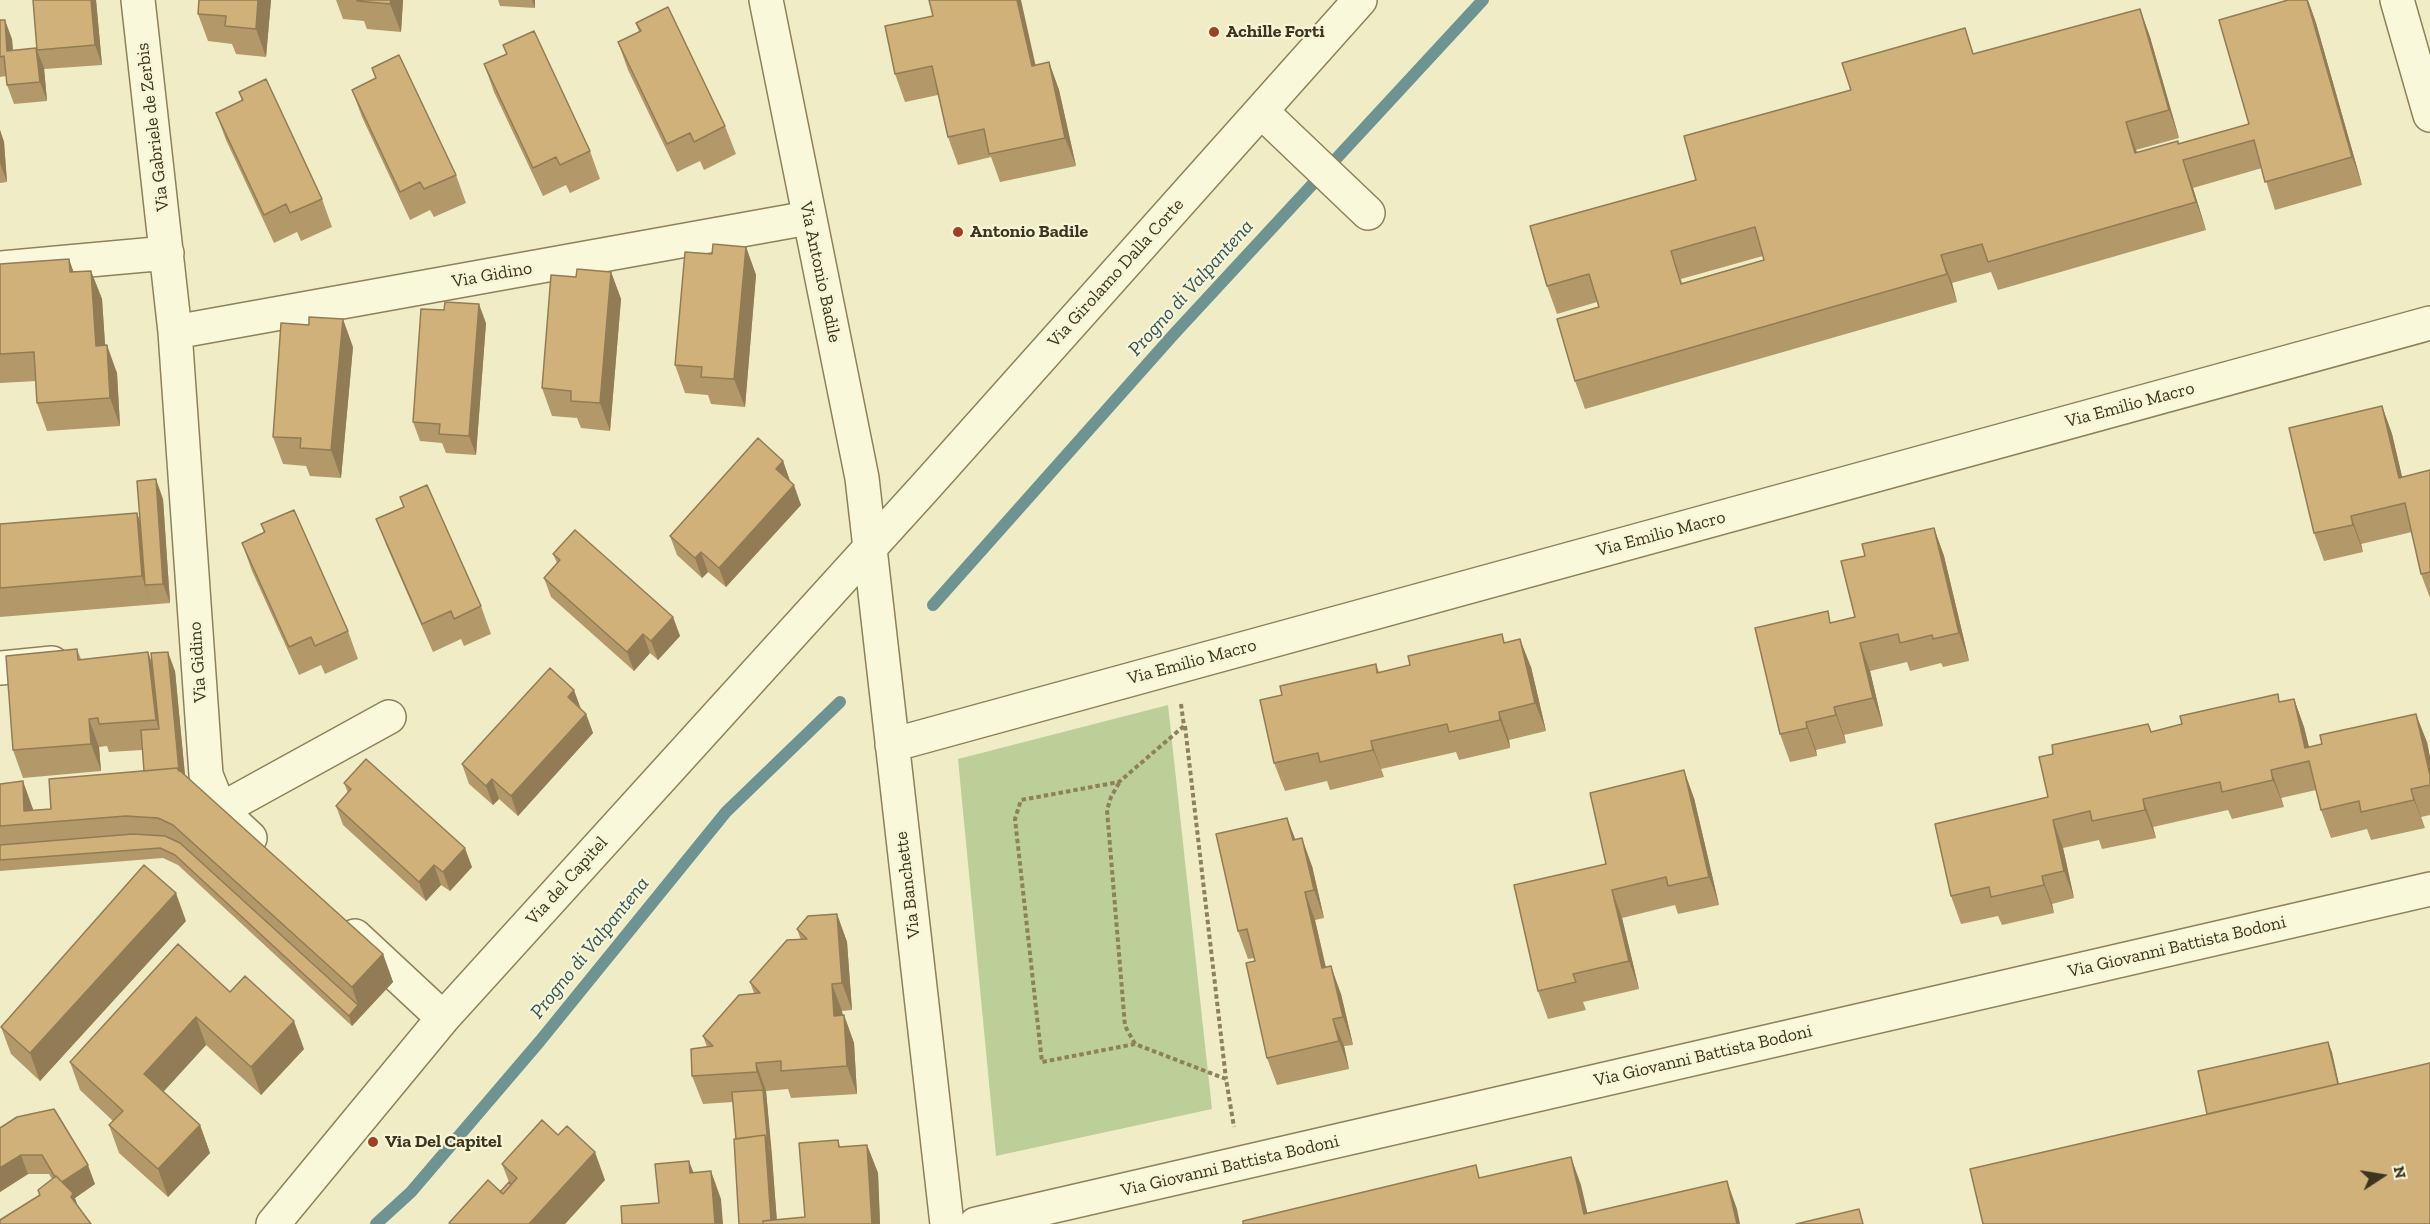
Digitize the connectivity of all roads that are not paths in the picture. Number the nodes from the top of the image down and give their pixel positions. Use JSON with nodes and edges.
{"nodes":[{"id":1,"x":138,"y":0,"type":"edge"},
{"id":2,"x":766,"y":0,"type":"edge"},
{"id":3,"x":1360,"y":0,"type":"edge"},
{"id":4,"x":2397,"y":0,"type":"edge"},
{"id":5,"x":1261,"y":111,"type":"junction"},
{"id":6,"x":2430,"y":115,"type":"edge"},
{"id":7,"x":1368,"y":213,"type":"dead end"},
{"id":8,"x":808,"y":218,"type":"junction"},
{"id":9,"x":167,"y":253,"type":"junction"},
{"id":10,"x":0,"y":268,"type":"edge"},
{"id":11,"x":2430,"y":323,"type":"edge"},
{"id":12,"x":175,"y":332,"type":"junction"},
{"id":13,"x":870,"y":545,"type":"junction"},
{"id":14,"x":83,"y":660,"type":"edge"},
{"id":15,"x":0,"y":668,"type":"edge"},
{"id":16,"x":389,"y":717,"type":"dead end"},
{"id":17,"x":892,"y":745,"type":"junction"},
{"id":18,"x":220,"y":810,"type":"junction"},
{"id":19,"x":272,"y":858,"type":"edge"},
{"id":20,"x":2430,"y":888,"type":"edge"},
{"id":21,"x":332,"y":914,"type":"edge"},
{"id":22,"x":442,"y":1018,"type":"junction"},
{"id":23,"x":279,"y":1222,"type":"edge"},
{"id":24,"x":947,"y":1224,"type":"edge"},
{"id":25,"x":976,"y":1224,"type":"edge"}],
"edges":[{"from":1,"to":9,"type":"street","name":"Via Gabriele de Zerbis"},
{"from":2,"to":8,"type":"street","name":"Via Antonio Badile"},
{"from":3,"to":5,"type":"street","name":"Via Girolamo Dalla Corte"},
{"from":4,"to":6,"type":"street"},
{"from":5,"to":7,"type":"street"},
{"from":5,"to":13,"type":"street","name":"Via Girolamo Dalla Corte"},
{"from":8,"to":12,"type":"street","name":"Via Gidino"},
{"from":8,"to":13,"type":"street","name":"Via Antonio Badile"},
{"from":9,"to":10,"type":"street"},
{"from":9,"to":12,"type":"street","name":"Via Gidino"},
{"from":11,"to":17,"type":"street","name":"Via Emilio Macro"},
{"from":12,"to":18,"type":"street","name":"Via Gidino"},
{"from":13,"to":17,"type":"street","name":"Via Banchette"},
{"from":13,"to":22,"type":"street","name":"Via del Capitel"},
{"from":14,"to":15,"type":"street"},
{"from":16,"to":18,"type":"street"},
{"from":17,"to":24,"type":"street","name":"Via Banchette"},
{"from":18,"to":19,"type":"street","name":"Via Gidino"},
{"from":20,"to":25,"type":"street","name":"Via Giovanni Battista Bodoni"},
{"from":21,"to":22,"type":"street"},
{"from":22,"to":23,"type":"street","name":"Via del Capitel"}]}
